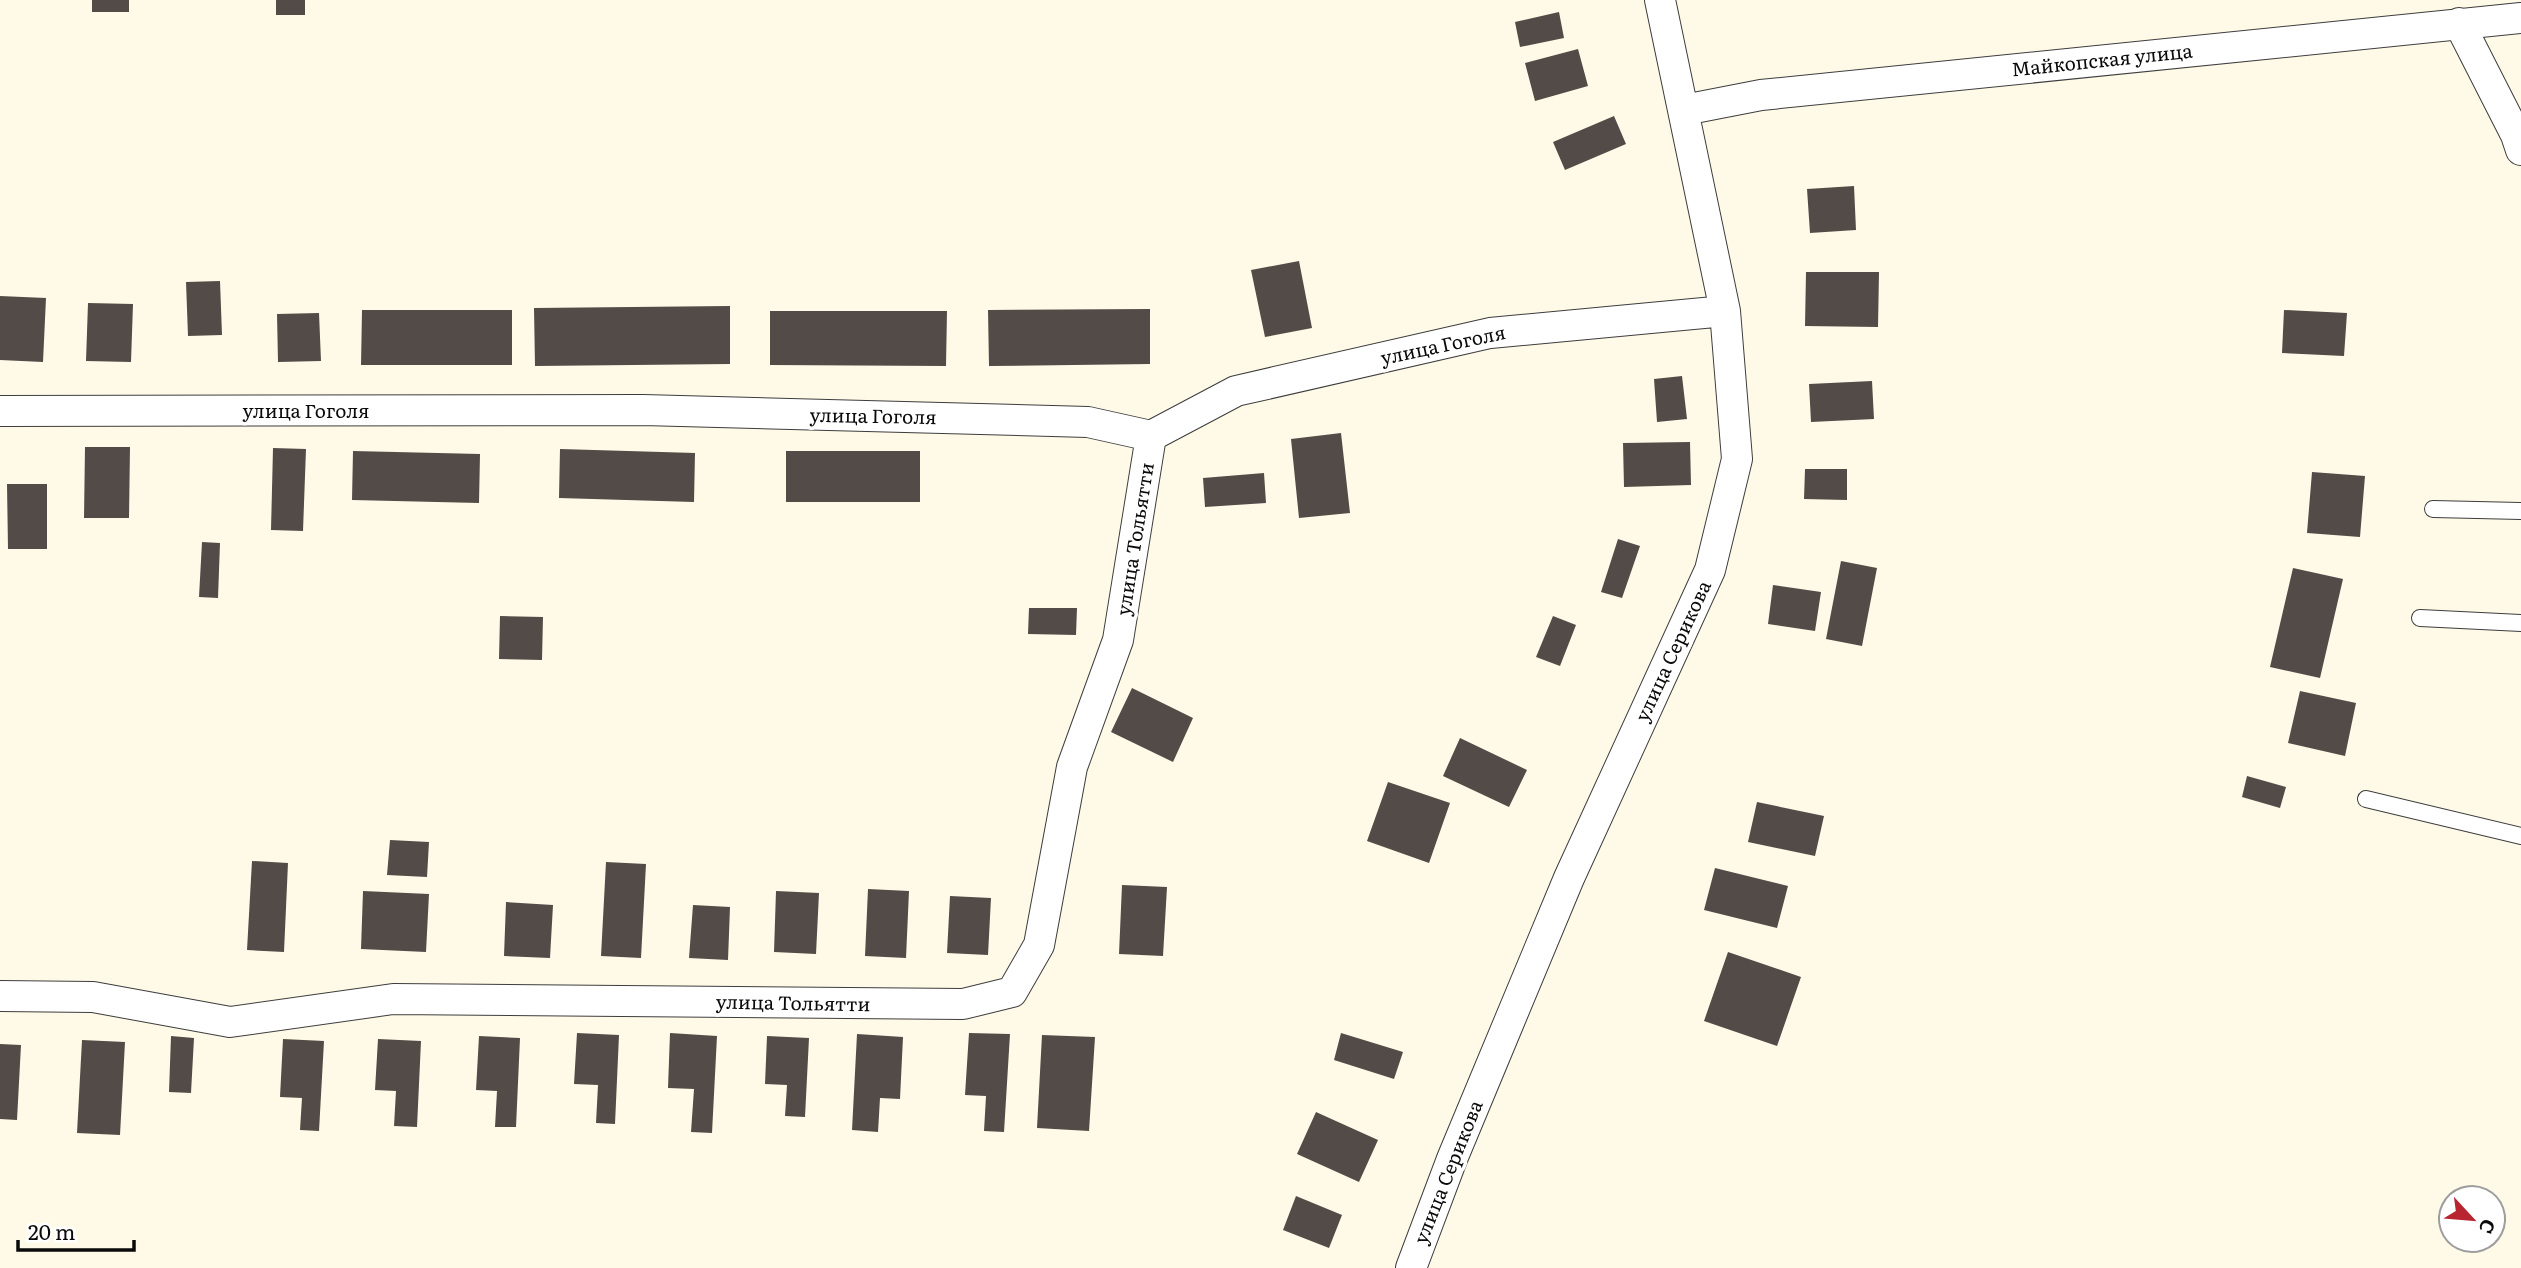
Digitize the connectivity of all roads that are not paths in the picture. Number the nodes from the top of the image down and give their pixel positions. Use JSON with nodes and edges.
{"nodes":[{"id":1,"x":1660,"y":0,"type":"edge"},
{"id":2,"x":2521,"y":18,"type":"edge"},
{"id":3,"x":2459,"y":23,"type":"junction"},
{"id":4,"x":1684,"y":110,"type":"junction"},
{"id":5,"x":2521,"y":150,"type":"edge"},
{"id":6,"x":1725,"y":311,"type":"junction"},
{"id":7,"x":0,"y":411,"type":"edge"},
{"id":8,"x":1151,"y":436,"type":"junction"},
{"id":9,"x":2433,"y":509,"type":"dead end"},
{"id":10,"x":2521,"y":511,"type":"edge"},
{"id":11,"x":2420,"y":618,"type":"dead end"},
{"id":12,"x":2521,"y":623,"type":"edge"},
{"id":13,"x":2366,"y":799,"type":"dead end"},
{"id":14,"x":2521,"y":836,"type":"edge"},
{"id":15,"x":0,"y":996,"type":"edge"},
{"id":16,"x":1411,"y":1268,"type":"edge"}],
"edges":[{"from":1,"to":4,"type":"street","name":"улица Серикова"},
{"from":2,"to":3,"type":"street","name":"Майкопская улица"},
{"from":3,"to":4,"type":"street","name":"Майкопская улица"},
{"from":3,"to":5,"type":"street"},
{"from":4,"to":6,"type":"street","name":"улица Серикова"},
{"from":6,"to":8,"type":"street","name":"улица Гоголя"},
{"from":6,"to":16,"type":"street","name":"улица Серикова"},
{"from":7,"to":8,"type":"street","name":"улица Гоголя"},
{"from":8,"to":15,"type":"street","name":"улица Тольятти"},
{"from":9,"to":10,"type":"lane"},
{"from":11,"to":12,"type":"lane"},
{"from":13,"to":14,"type":"lane"}]}
